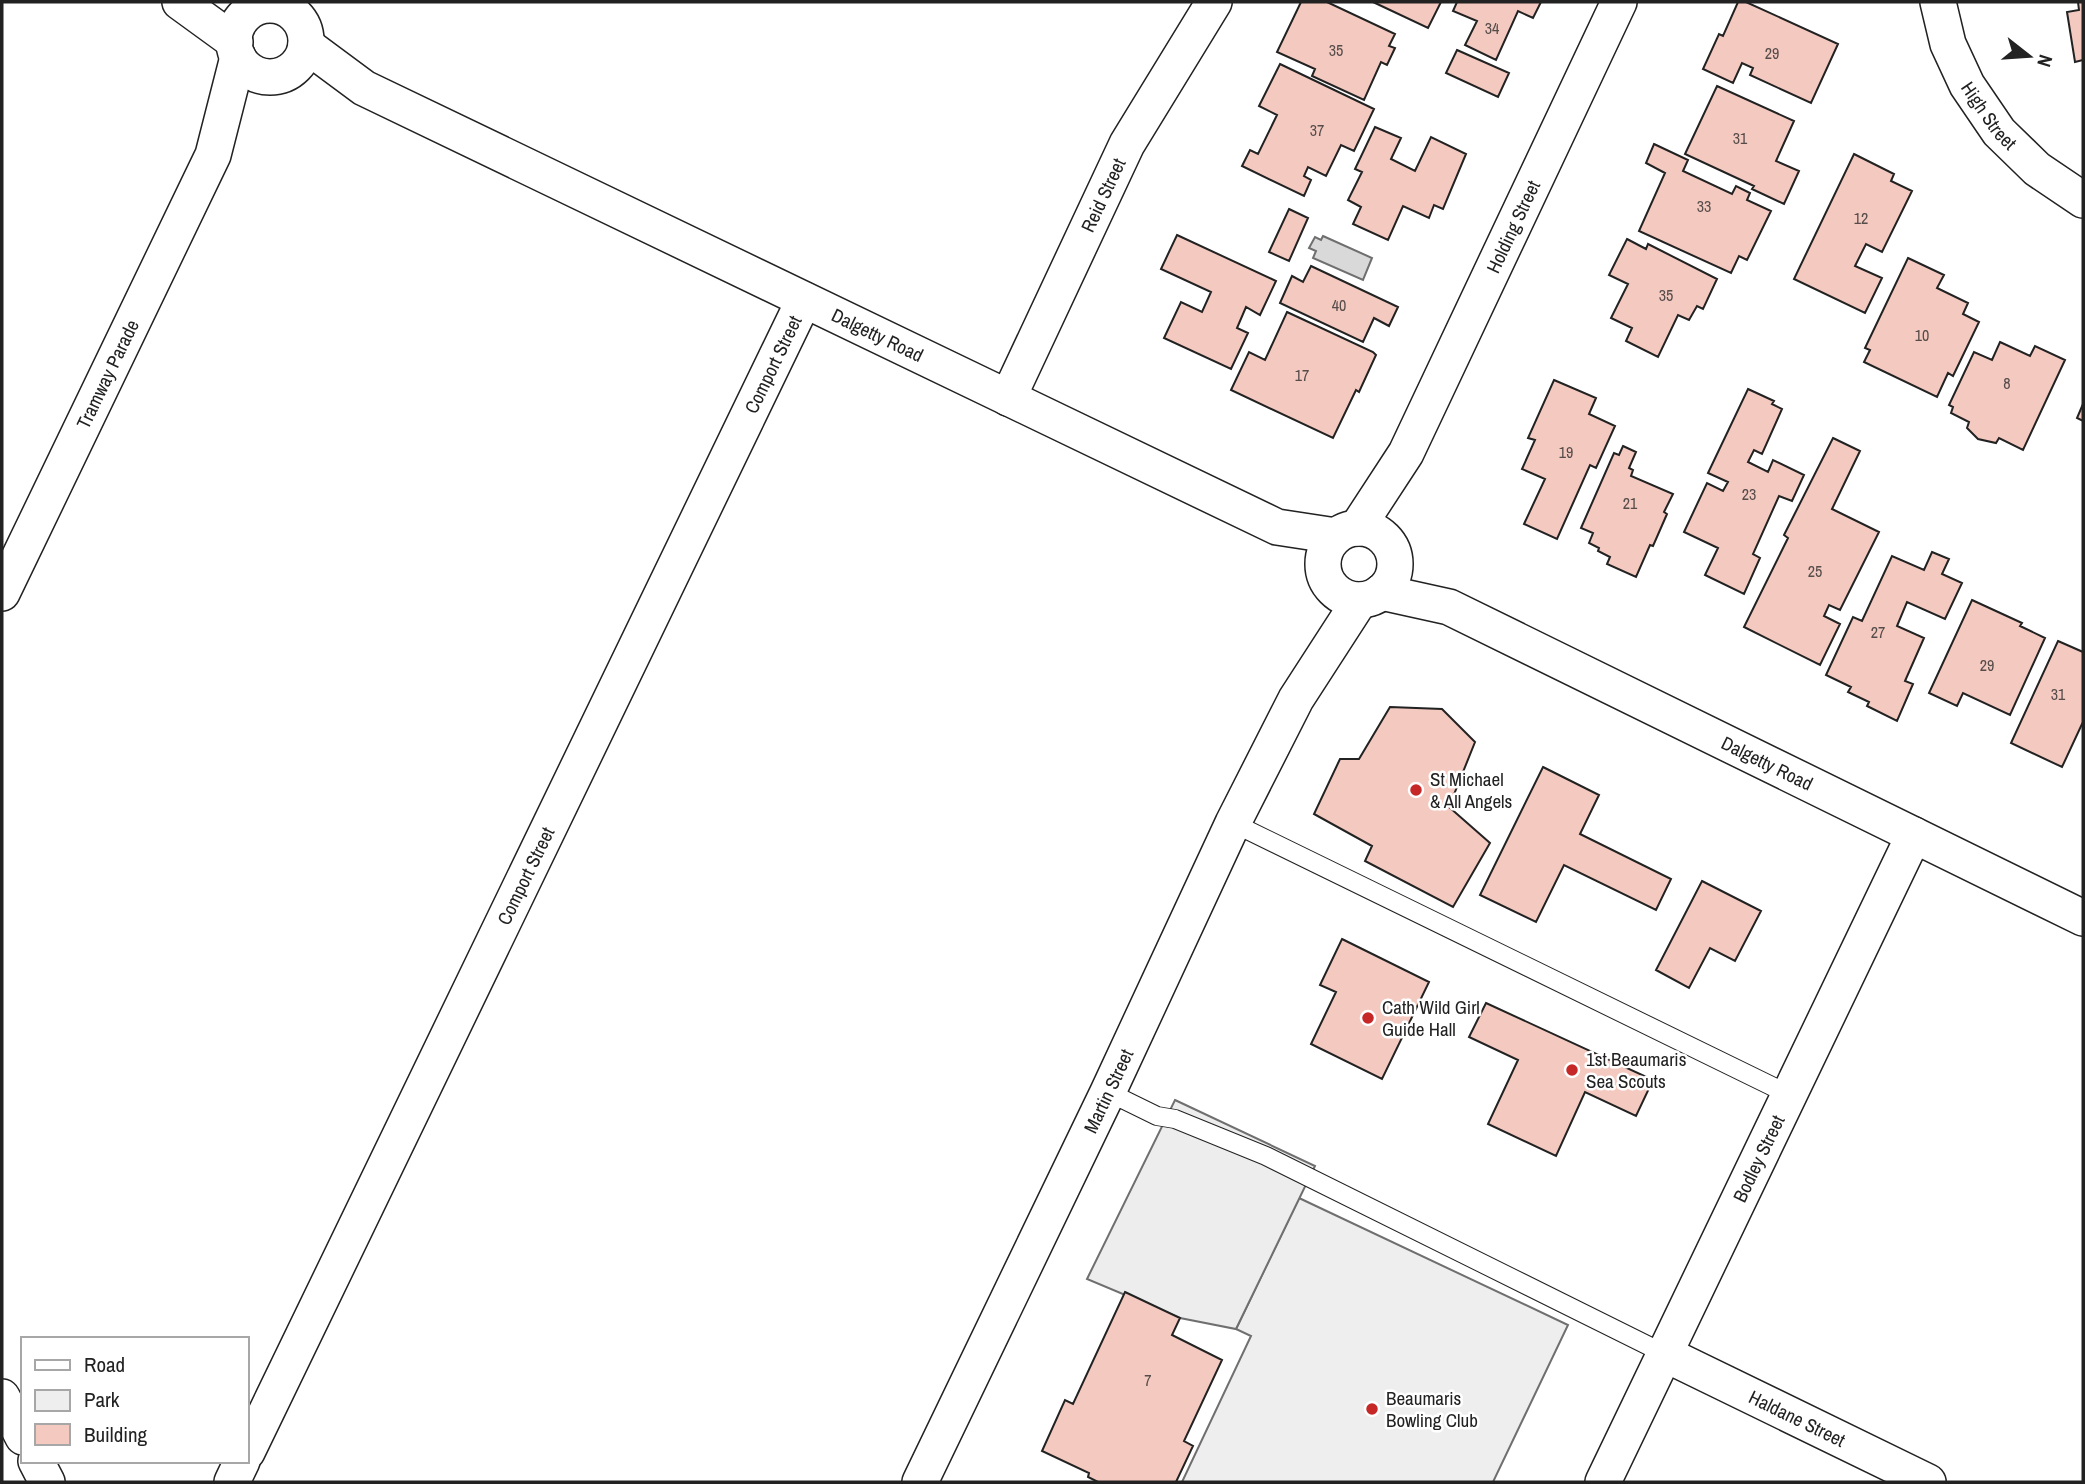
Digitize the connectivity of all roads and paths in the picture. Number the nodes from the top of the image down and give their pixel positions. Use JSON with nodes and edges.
{"nodes":[{"id":1,"x":180,"y":2,"type":"edge"},
{"id":2,"x":207,"y":2,"type":"edge"},
{"id":3,"x":1213,"y":2,"type":"edge"},
{"id":4,"x":1619,"y":2,"type":"edge"},
{"id":5,"x":1938,"y":2,"type":"edge"},
{"id":6,"x":252,"y":24,"type":"edge"},
{"id":7,"x":296,"y":44,"type":"edge"},
{"id":8,"x":213,"y":155,"type":"junction"},
{"id":9,"x":2083,"y":200,"type":"edge"},
{"id":10,"x":804,"y":300,"type":"junction"},
{"id":11,"x":1008,"y":398,"type":"junction"},
{"id":12,"x":1358,"y":564,"type":"junction"},
{"id":13,"x":2,"y":593,"type":"edge"},
{"id":14,"x":1233,"y":823,"type":"junction"},
{"id":15,"x":1914,"y":835,"type":"junction"},
{"id":16,"x":2083,"y":918,"type":"edge"},
{"id":17,"x":1108,"y":1092,"type":"junction"},
{"id":18,"x":1790,"y":1095,"type":"junction"},
{"id":19,"x":1665,"y":1354,"type":"junction"},
{"id":20,"x":2,"y":1397,"type":"edge"},
{"id":21,"x":21,"y":1433,"type":"edge"},
{"id":22,"x":248,"y":1450,"type":"edge"},
{"id":23,"x":37,"y":1463,"type":"edge"},
{"id":24,"x":242,"y":1463,"type":"edge"},
{"id":25,"x":47,"y":1482,"type":"edge"},
{"id":26,"x":232,"y":1482,"type":"edge"},
{"id":27,"x":920,"y":1482,"type":"edge"},
{"id":28,"x":1603,"y":1482,"type":"edge"},
{"id":29,"x":1928,"y":1482,"type":"edge"}],
"edges":[{"from":1,"to":6,"type":"street"},
{"from":2,"to":6,"type":"street"},
{"from":3,"to":11,"type":"street","name":"Reid Street"},
{"from":4,"to":12,"type":"street","name":"Holding Street"},
{"from":5,"to":9,"type":"street","name":"High Street"},
{"from":6,"to":7,"type":"street"},
{"from":6,"to":7,"type":"street"},
{"from":6,"to":8,"type":"street","name":"Tramway Parade"},
{"from":7,"to":8,"type":"street","name":"Tramway Parade"},
{"from":7,"to":10,"type":"street","name":"Dalgetty Road"},
{"from":8,"to":13,"type":"street","name":"Tramway Parade"},
{"from":10,"to":11,"type":"street","name":"Dalgetty Road"},
{"from":10,"to":22,"type":"street","name":"Comport Street"},
{"from":11,"to":12,"type":"street","name":"Dalgetty Road"},
{"from":12,"to":14,"type":"street","name":"Martin Street"},
{"from":12,"to":15,"type":"street","name":"Dalgetty Road"},
{"from":14,"to":17,"type":"street","name":"Martin Street"},
{"from":14,"to":18,"type":"lane"},
{"from":15,"to":16,"type":"street","name":"Dalgetty Road"},
{"from":15,"to":18,"type":"street","name":"Bodley Street"},
{"from":17,"to":19,"type":"lane"},
{"from":17,"to":27,"type":"street","name":"Martin Street"},
{"from":18,"to":19,"type":"street","name":"Bodley Street"},
{"from":19,"to":28,"type":"street","name":"Bodley Street"},
{"from":19,"to":29,"type":"street","name":"Haldane Street"},
{"from":20,"to":21,"type":"street"},
{"from":23,"to":25,"type":"street"},
{"from":24,"to":26,"type":"street"}]}
